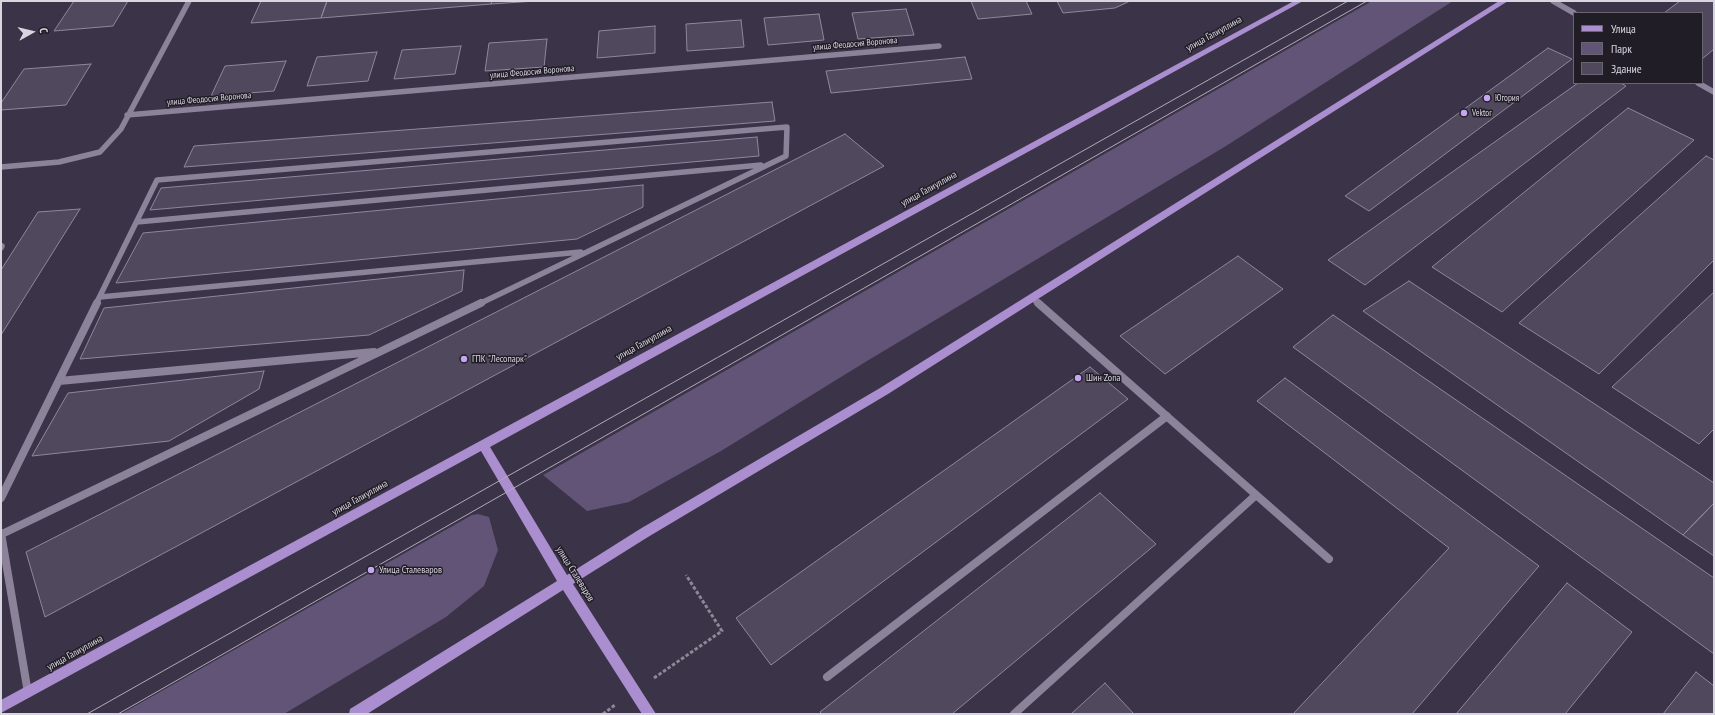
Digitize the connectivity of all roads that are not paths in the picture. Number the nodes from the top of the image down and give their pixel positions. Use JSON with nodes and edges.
{"nodes":[{"id":1,"x":188,"y":1,"type":"edge"},
{"id":2,"x":1299,"y":1,"type":"edge"},
{"id":3,"x":1504,"y":1,"type":"edge"},
{"id":4,"x":1553,"y":1,"type":"edge"},
{"id":5,"x":1573,"y":12,"type":"edge"},
{"id":6,"x":939,"y":46,"type":"dead end"},
{"id":7,"x":1700,"y":84,"type":"edge"},
{"id":8,"x":1714,"y":92,"type":"edge"},
{"id":9,"x":127,"y":115,"type":"junction"},
{"id":10,"x":765,"y":165,"type":"junction"},
{"id":11,"x":1,"y":167,"type":"edge"},
{"id":12,"x":137,"y":222,"type":"junction"},
{"id":13,"x":587,"y":251,"type":"junction"},
{"id":14,"x":100,"y":297,"type":"junction"},
{"id":15,"x":1032,"y":298,"type":"junction"},
{"id":16,"x":379,"y":352,"type":"junction"},
{"id":17,"x":59,"y":381,"type":"junction"},
{"id":18,"x":1167,"y":416,"type":"junction"},
{"id":19,"x":483,"y":445,"type":"junction"},
{"id":20,"x":1256,"y":495,"type":"junction"},
{"id":21,"x":1,"y":498,"type":"edge"},
{"id":22,"x":2,"y":534,"type":"edge"},
{"id":23,"x":1329,"y":559,"type":"dead end"},
{"id":24,"x":565,"y":583,"type":"junction"},
{"id":25,"x":827,"y":677,"type":"dead end"},
{"id":26,"x":28,"y":692,"type":"junction"},
{"id":27,"x":1,"y":707,"type":"edge"},
{"id":28,"x":355,"y":714,"type":"edge"},
{"id":29,"x":650,"y":714,"type":"edge"},
{"id":30,"x":1014,"y":714,"type":"edge"}],
"edges":[{"from":1,"to":9,"type":"street"},
{"from":2,"to":19,"type":"main road","name":"улица Галиуллина"},
{"from":3,"to":15,"type":"main road"},
{"from":4,"to":5,"type":"street"},
{"from":6,"to":9,"type":"street","name":"улица Феодосия Воронова"},
{"from":7,"to":8,"type":"street"},
{"from":9,"to":11,"type":"street"},
{"from":10,"to":12,"type":"street"},
{"from":10,"to":12,"type":"street"},
{"from":10,"to":13,"type":"street"},
{"from":12,"to":14,"type":"street"},
{"from":13,"to":14,"type":"street"},
{"from":13,"to":16,"type":"street"},
{"from":14,"to":17,"type":"street"},
{"from":15,"to":18,"type":"street"},
{"from":15,"to":24,"type":"main road"},
{"from":16,"to":17,"type":"street"},
{"from":16,"to":22,"type":"street"},
{"from":17,"to":21,"type":"street"},
{"from":18,"to":20,"type":"street"},
{"from":18,"to":25,"type":"street"},
{"from":19,"to":24,"type":"main road","name":"улица Сталеваров"},
{"from":19,"to":26,"type":"main road","name":"улица Галиуллина"},
{"from":20,"to":23,"type":"street"},
{"from":20,"to":30,"type":"street"},
{"from":22,"to":26,"type":"street"},
{"from":24,"to":28,"type":"main road"},
{"from":24,"to":29,"type":"main road","name":"улица Сталеваров"},
{"from":26,"to":27,"type":"main road","name":"улица Галиуллина"}]}
